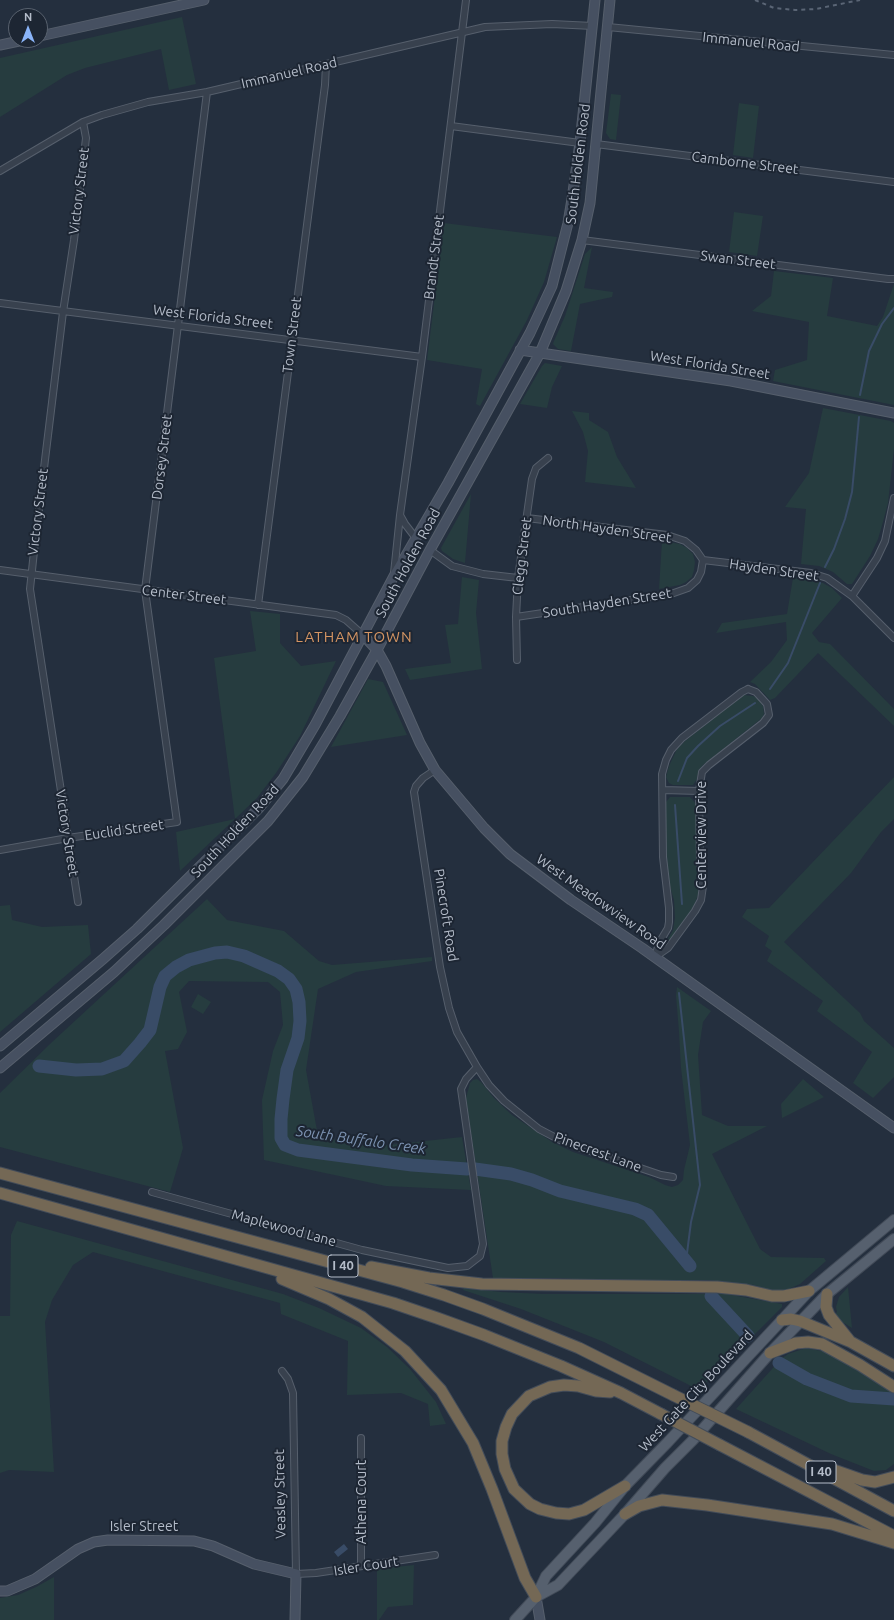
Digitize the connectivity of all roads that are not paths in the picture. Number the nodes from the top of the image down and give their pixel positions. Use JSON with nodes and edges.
{"nodes":[{"id":1,"x":204,"y":0,"type":"edge"},
{"id":2,"x":466,"y":0,"type":"edge"},
{"id":3,"x":596,"y":0,"type":"edge"},
{"id":4,"x":610,"y":0,"type":"edge"},
{"id":5,"x":593,"y":26,"type":"junction"},
{"id":6,"x":608,"y":27,"type":"junction"},
{"id":7,"x":462,"y":32,"type":"junction"},
{"id":8,"x":48,"y":34,"type":"edge"},
{"id":9,"x":894,"y":55,"type":"edge"},
{"id":10,"x":326,"y":64,"type":"junction"},
{"id":11,"x":207,"y":92,"type":"junction"},
{"id":12,"x":83,"y":122,"type":"junction"},
{"id":13,"x":451,"y":126,"type":"junction"},
{"id":14,"x":580,"y":143,"type":"junction"},
{"id":15,"x":596,"y":144,"type":"junction"},
{"id":16,"x":0,"y":171,"type":"edge"},
{"id":17,"x":894,"y":182,"type":"edge"},
{"id":18,"x":582,"y":240,"type":"junction"},
{"id":19,"x":894,"y":279,"type":"edge"},
{"id":20,"x":0,"y":303,"type":"edge"},
{"id":21,"x":63,"y":312,"type":"junction"},
{"id":22,"x":178,"y":326,"type":"junction"},
{"id":23,"x":292,"y":341,"type":"junction"},
{"id":24,"x":520,"y":350,"type":"junction"},
{"id":25,"x":540,"y":354,"type":"junction"},
{"id":26,"x":422,"y":357,"type":"junction"},
{"id":27,"x":894,"y":413,"type":"edge"},
{"id":28,"x":548,"y":458,"type":"dead end"},
{"id":29,"x":894,"y":498,"type":"edge"},
{"id":30,"x":400,"y":515,"type":"junction"},
{"id":31,"x":527,"y":518,"type":"junction"},
{"id":32,"x":415,"y":537,"type":"junction"},
{"id":33,"x":430,"y":550,"type":"junction"},
{"id":34,"x":703,"y":560,"type":"junction"},
{"id":35,"x":0,"y":570,"type":"edge"},
{"id":36,"x":31,"y":574,"type":"junction"},
{"id":37,"x":394,"y":576,"type":"junction"},
{"id":38,"x":518,"y":578,"type":"junction"},
{"id":39,"x":145,"y":590,"type":"junction"},
{"id":40,"x":852,"y":596,"type":"junction"},
{"id":41,"x":258,"y":605,"type":"junction"},
{"id":42,"x":516,"y":617,"type":"junction"},
{"id":43,"x":363,"y":635,"type":"junction"},
{"id":44,"x":894,"y":638,"type":"edge"},
{"id":45,"x":377,"y":650,"type":"junction"},
{"id":46,"x":517,"y":660,"type":"dead end"},
{"id":47,"x":435,"y":770,"type":"junction"},
{"id":48,"x":663,"y":790,"type":"junction"},
{"id":49,"x":699,"y":791,"type":"junction"},
{"id":50,"x":177,"y":822,"type":"joint"},
{"id":51,"x":68,"y":838,"type":"junction"},
{"id":52,"x":0,"y":850,"type":"edge"},
{"id":53,"x":78,"y":902,"type":"dead end"},
{"id":54,"x":655,"y":957,"type":"junction"},
{"id":55,"x":0,"y":1046,"type":"edge"},
{"id":56,"x":477,"y":1067,"type":"junction"},
{"id":57,"x":0,"y":1068,"type":"edge"},
{"id":58,"x":894,"y":1128,"type":"edge"},
{"id":59,"x":0,"y":1173,"type":"edge"},
{"id":60,"x":673,"y":1177,"type":"dead end"},
{"id":61,"x":152,"y":1192,"type":"dead end"},
{"id":62,"x":0,"y":1193,"type":"edge"},
{"id":63,"x":894,"y":1220,"type":"edge"},
{"id":64,"x":894,"y":1239,"type":"edge"},
{"id":65,"x":252,"y":1242,"type":"junction"},
{"id":66,"x":244,"y":1263,"type":"junction"},
{"id":67,"x":809,"y":1291,"type":"junction"},
{"id":68,"x":827,"y":1294,"type":"junction"},
{"id":69,"x":782,"y":1320,"type":"junction"},
{"id":70,"x":800,"y":1321,"type":"junction"},
{"id":71,"x":851,"y":1342,"type":"junction"},
{"id":72,"x":770,"y":1353,"type":"junction"},
{"id":73,"x":894,"y":1366,"type":"edge"},
{"id":74,"x":282,"y":1371,"type":"dead end"},
{"id":75,"x":894,"y":1387,"type":"edge"},
{"id":76,"x":622,"y":1394,"type":"junction"},
{"id":77,"x":753,"y":1435,"type":"junction"},
{"id":78,"x":361,"y":1438,"type":"dead end"},
{"id":79,"x":894,"y":1477,"type":"edge"},
{"id":80,"x":625,"y":1486,"type":"junction"},
{"id":81,"x":894,"y":1511,"type":"edge"},
{"id":82,"x":625,"y":1514,"type":"junction"},
{"id":83,"x":894,"y":1536,"type":"edge"},
{"id":84,"x":894,"y":1543,"type":"edge"},
{"id":85,"x":435,"y":1555,"type":"dead end"},
{"id":86,"x":360,"y":1566,"type":"junction"},
{"id":87,"x":296,"y":1574,"type":"junction"},
{"id":88,"x":0,"y":1591,"type":"edge"},
{"id":89,"x":536,"y":1597,"type":"junction"},
{"id":90,"x":295,"y":1620,"type":"edge"},
{"id":91,"x":515,"y":1620,"type":"edge"},
{"id":92,"x":540,"y":1620,"type":"edge"}],
"edges":[{"from":1,"to":8,"type":"main road"},
{"from":2,"to":7,"type":"street","name":"Brandt Street"},
{"from":3,"to":5,"type":"main road","name":"South Holden Road"},
{"from":3,"to":6,"type":"main road"},
{"from":4,"to":6,"type":"main road","name":"South Holden Road"},
{"from":5,"to":7,"type":"street","name":"Immanuel Road"},
{"from":5,"to":14,"type":"main road","name":"South Holden Road"},
{"from":6,"to":9,"type":"street","name":"Immanuel Road"},
{"from":6,"to":15,"type":"main road","name":"South Holden Road"},
{"from":7,"to":10,"type":"street","name":"Immanuel Road"},
{"from":7,"to":13,"type":"street","name":"Brandt Street"},
{"from":10,"to":11,"type":"street","name":"Immanuel Road"},
{"from":10,"to":23,"type":"street","name":"Town Street"},
{"from":11,"to":12,"type":"street","name":"Immanuel Road"},
{"from":11,"to":22,"type":"street","name":"Dorsey Street"},
{"from":12,"to":16,"type":"street","name":"Immanuel Road"},
{"from":12,"to":21,"type":"street","name":"Victory Street"},
{"from":13,"to":14,"type":"street"},
{"from":13,"to":26,"type":"street","name":"Brandt Street"},
{"from":14,"to":24,"type":"main road","name":"South Holden Road"},
{"from":15,"to":17,"type":"street","name":"Camborne Street"},
{"from":15,"to":18,"type":"main road","name":"South Holden Road"},
{"from":18,"to":19,"type":"street","name":"Swan Street"},
{"from":18,"to":25,"type":"main road","name":"South Holden Road"},
{"from":20,"to":21,"type":"street","name":"West Florida Street"},
{"from":21,"to":22,"type":"street","name":"West Florida Street"},
{"from":21,"to":36,"type":"street","name":"Victory Street"},
{"from":22,"to":23,"type":"street","name":"West Florida Street"},
{"from":22,"to":39,"type":"street","name":"Dorsey Street"},
{"from":23,"to":26,"type":"street","name":"West Florida Street"},
{"from":23,"to":41,"type":"street","name":"Town Street"},
{"from":24,"to":25,"type":"main road","name":"West Florida Street"},
{"from":24,"to":32,"type":"main road","name":"South Holden Road"},
{"from":25,"to":27,"type":"main road","name":"West Florida Street"},
{"from":25,"to":33,"type":"main road","name":"South Holden Road"},
{"from":26,"to":30,"type":"street","name":"Brandt Street"},
{"from":28,"to":31,"type":"street","name":"Clegg Street"},
{"from":29,"to":40,"type":"street"},
{"from":30,"to":32,"type":"street"},
{"from":30,"to":37,"type":"street","name":"Brandt Street"},
{"from":31,"to":34,"type":"street","name":"North Hayden Street"},
{"from":31,"to":38,"type":"street","name":"Clegg Street"},
{"from":32,"to":37,"type":"main road","name":"South Holden Road"},
{"from":33,"to":38,"type":"street"},
{"from":33,"to":45,"type":"main road","name":"South Holden Road"},
{"from":34,"to":40,"type":"street","name":"Hayden Street"},
{"from":34,"to":42,"type":"street","name":"South Hayden Street"},
{"from":35,"to":36,"type":"street","name":"Center Street"},
{"from":36,"to":39,"type":"street","name":"Center Street"},
{"from":36,"to":51,"type":"street","name":"Victory Street"},
{"from":37,"to":43,"type":"main road","name":"South Holden Road"},
{"from":38,"to":42,"type":"street","name":"Clegg Street"},
{"from":39,"to":41,"type":"street","name":"Center Street"},
{"from":39,"to":50,"type":"street","name":"Dorsey Street"},
{"from":40,"to":44,"type":"street","name":"Hayden Street"},
{"from":41,"to":43,"type":"street","name":"Center Street"},
{"from":42,"to":46,"type":"street","name":"Clegg Street"},
{"from":43,"to":45,"type":"main road","name":"West Meadowview Road"},
{"from":43,"to":55,"type":"main road","name":"South Holden Road"},
{"from":45,"to":47,"type":"main road","name":"West Meadowview Road"},
{"from":45,"to":57,"type":"main road","name":"South Holden Road"},
{"from":47,"to":54,"type":"main road","name":"West Meadowview Road"},
{"from":47,"to":56,"type":"street","name":"Pinecroft Road"},
{"from":48,"to":49,"type":"street"},
{"from":48,"to":49,"type":"street","name":"Centerview Drive"},
{"from":48,"to":54,"type":"street","name":"Centerview Drive"},
{"from":49,"to":54,"type":"street","name":"Centerview Drive"},
{"from":50,"to":51,"type":"street","name":"Euclid Street"},
{"from":51,"to":52,"type":"street","name":"Euclid Street"},
{"from":51,"to":53,"type":"street","name":"Victory Street"},
{"from":54,"to":58,"type":"main road","name":"West Meadowview Road"},
{"from":56,"to":60,"type":"street","name":"Pinecrest Lane"},
{"from":56,"to":61,"type":"street","name":"Maplewood Lane"},
{"from":59,"to":65,"type":"highway","number":"I 40"},
{"from":62,"to":66,"type":"highway","number":"I 40"},
{"from":63,"to":67,"type":"main road","name":"West Gate City Boulevard"},
{"from":64,"to":68,"type":"main road","name":"West Gate City Boulevard"},
{"from":65,"to":67,"type":"highway"},
{"from":65,"to":77,"type":"highway","number":"I 40","bridge":true},
{"from":66,"to":76,"type":"highway","number":"I 40"},
{"from":66,"to":89,"type":"highway"},
{"from":67,"to":69,"type":"main road","name":"West Gate City Boulevard"},
{"from":68,"to":70,"type":"main road","name":"West Gate City Boulevard"},
{"from":68,"to":71,"type":"highway"},
{"from":69,"to":70,"type":"highway"},
{"from":69,"to":80,"type":"main road","name":"West Gate City Boulevard"},
{"from":70,"to":71,"type":"highway"},
{"from":70,"to":72,"type":"main road","name":"West Gate City Boulevard"},
{"from":71,"to":73,"type":"highway"},
{"from":72,"to":75,"type":"highway"},
{"from":72,"to":82,"type":"main road","name":"West Gate City Boulevard"},
{"from":74,"to":87,"type":"street","name":"Veasley Street"},
{"from":76,"to":80,"type":"highway"},
{"from":76,"to":83,"type":"highway","number":"I 40","bridge":true},
{"from":77,"to":79,"type":"highway"},
{"from":77,"to":81,"type":"highway","number":"I 40"},
{"from":78,"to":86,"type":"street","name":"Athena Court"},
{"from":80,"to":89,"type":"main road","name":"West Gate City Boulevard"},
{"from":82,"to":84,"type":"highway"},
{"from":82,"to":89,"type":"main road","name":"West Gate City Boulevard"},
{"from":85,"to":86,"type":"street","name":"Isler Court"},
{"from":86,"to":87,"type":"street","name":"Isler Court"},
{"from":87,"to":88,"type":"main road","name":"Isler Street"},
{"from":87,"to":90,"type":"main road","name":"Veasley Street"},
{"from":89,"to":91,"type":"main road","name":"West Gate City Boulevard"},
{"from":89,"to":92,"type":"main road"}]}
